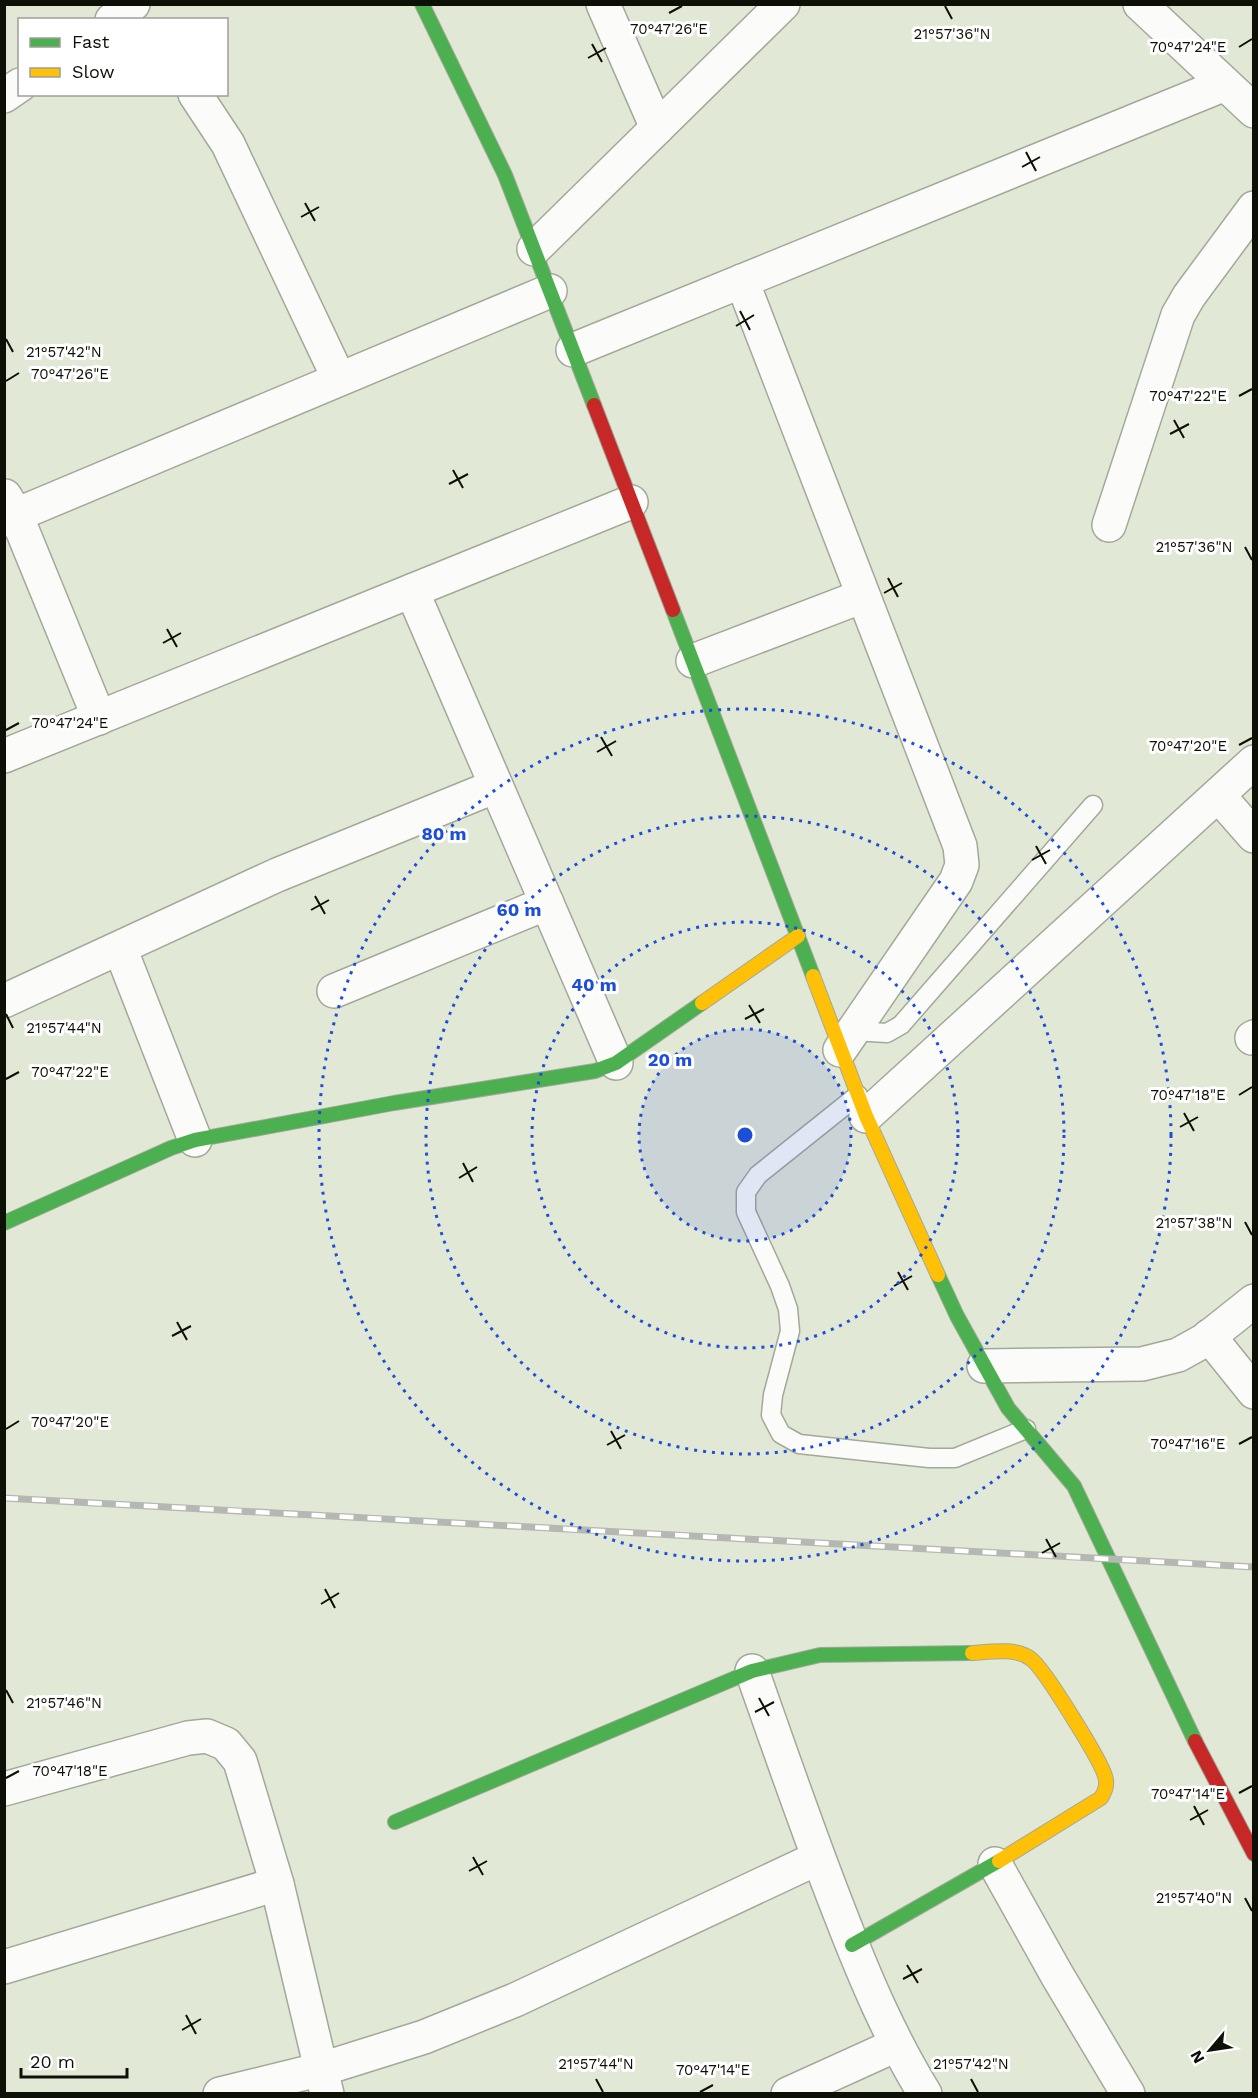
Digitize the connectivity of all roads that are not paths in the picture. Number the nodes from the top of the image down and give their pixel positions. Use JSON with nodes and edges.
{"nodes":[{"id":1,"x":422,"y":4,"type":"edge"},
{"id":2,"x":603,"y":4,"type":"edge"},
{"id":3,"x":1140,"y":4,"type":"edge"},
{"id":4,"x":782,"y":5,"type":"edge"},
{"id":5,"x":1225,"y":84,"type":"junction"},
{"id":6,"x":18,"y":87,"type":"edge"},
{"id":7,"x":4,"y":96,"type":"edge"},
{"id":8,"x":196,"y":96,"type":"edge"},
{"id":9,"x":1254,"y":111,"type":"edge"},
{"id":10,"x":657,"y":128,"type":"junction"},
{"id":11,"x":1254,"y":208,"type":"edge"},
{"id":12,"x":534,"y":249,"type":"junction"},
{"id":13,"x":742,"y":281,"type":"junction"},
{"id":14,"x":550,"y":291,"type":"junction"},
{"id":15,"x":573,"y":350,"type":"junction"},
{"id":16,"x":339,"y":379,"type":"junction"},
{"id":17,"x":631,"y":502,"type":"junction"},
{"id":18,"x":8,"y":510,"type":"edge"},
{"id":19,"x":1109,"y":525,"type":"dead end"},
{"id":20,"x":412,"y":591,"type":"junction"},
{"id":21,"x":863,"y":596,"type":"junction"},
{"id":22,"x":693,"y":661,"type":"junction"},
{"id":23,"x":99,"y":718,"type":"junction"},
{"id":24,"x":4,"y":756,"type":"edge"},
{"id":25,"x":1254,"y":762,"type":"edge"},
{"id":26,"x":496,"y":786,"type":"junction"},
{"id":27,"x":1218,"y":795,"type":"junction"},
{"id":28,"x":1093,"y":805,"type":"dead end"},
{"id":29,"x":1254,"y":836,"type":"edge"},
{"id":30,"x":547,"y":903,"type":"junction"},
{"id":31,"x":798,"y":936,"type":"junction"},
{"id":32,"x":120,"y":948,"type":"junction"},
{"id":33,"x":334,"y":991,"type":"dead end"},
{"id":34,"x":4,"y":1001,"type":"edge"},
{"id":35,"x":846,"y":1041,"type":"junction"},
{"id":36,"x":615,"y":1063,"type":"junction"},
{"id":37,"x":862,"y":1105,"type":"junction"},
{"id":38,"x":195,"y":1140,"type":"junction"},
{"id":39,"x":4,"y":1223,"type":"edge"},
{"id":40,"x":1254,"y":1301,"type":"edge"},
{"id":41,"x":1209,"y":1336,"type":"junction"},
{"id":42,"x":984,"y":1366,"type":"junction"},
{"id":43,"x":1254,"y":1392,"type":"edge"},
{"id":44,"x":1026,"y":1429,"type":"junction"},
{"id":45,"x":752,"y":1671,"type":"junction"},
{"id":46,"x":4,"y":1789,"type":"edge"},
{"id":47,"x":395,"y":1822,"type":"dead end"},
{"id":48,"x":1254,"y":1854,"type":"edge"},
{"id":49,"x":818,"y":1858,"type":"junction"},
{"id":50,"x":995,"y":1864,"type":"junction"},
{"id":51,"x":277,"y":1884,"type":"junction"},
{"id":52,"x":852,"y":1945,"type":"junction"},
{"id":53,"x":4,"y":1967,"type":"edge"},
{"id":54,"x":897,"y":2045,"type":"junction"},
{"id":55,"x":325,"y":2081,"type":"edge"},
{"id":56,"x":220,"y":2094,"type":"edge"},
{"id":57,"x":788,"y":2094,"type":"edge"},
{"id":58,"x":925,"y":2094,"type":"edge"},
{"id":59,"x":1128,"y":2094,"type":"edge"}],
"edges":[{"from":1,"to":12,"type":"main road"},
{"from":2,"to":10,"type":"street"},
{"from":3,"to":5,"type":"street"},
{"from":4,"to":10,"type":"street"},
{"from":5,"to":9,"type":"street"},
{"from":5,"to":13,"type":"street"},
{"from":6,"to":7,"type":"street"},
{"from":8,"to":16,"type":"street"},
{"from":10,"to":12,"type":"street"},
{"from":11,"to":19,"type":"street"},
{"from":12,"to":14,"type":"main road"},
{"from":13,"to":15,"type":"street"},
{"from":13,"to":21,"type":"street"},
{"from":14,"to":15,"type":"main road"},
{"from":14,"to":16,"type":"street"},
{"from":15,"to":17,"type":"main road"},
{"from":16,"to":18,"type":"street"},
{"from":17,"to":20,"type":"street"},
{"from":17,"to":22,"type":"main road"},
{"from":18,"to":23,"type":"street"},
{"from":20,"to":23,"type":"street"},
{"from":20,"to":26,"type":"street"},
{"from":21,"to":22,"type":"street"},
{"from":21,"to":35,"type":"street"},
{"from":22,"to":31,"type":"main road"},
{"from":23,"to":24,"type":"street"},
{"from":25,"to":27,"type":"street"},
{"from":26,"to":30,"type":"street"},
{"from":26,"to":32,"type":"street"},
{"from":27,"to":29,"type":"street"},
{"from":27,"to":37,"type":"street"},
{"from":28,"to":35,"type":"lane"},
{"from":30,"to":33,"type":"street"},
{"from":30,"to":36,"type":"street"},
{"from":31,"to":35,"type":"main road"},
{"from":31,"to":36,"type":"main road"},
{"from":32,"to":34,"type":"street"},
{"from":32,"to":38,"type":"street"},
{"from":35,"to":37,"type":"main road"},
{"from":36,"to":38,"type":"main road"},
{"from":37,"to":42,"type":"main road"},
{"from":37,"to":44,"type":"lane"},
{"from":38,"to":39,"type":"main road"},
{"from":40,"to":41,"type":"street"},
{"from":41,"to":42,"type":"street"},
{"from":41,"to":43,"type":"street"},
{"from":42,"to":44,"type":"main road"},
{"from":44,"to":48,"type":"main road"},
{"from":45,"to":47,"type":"main road"},
{"from":45,"to":49,"type":"street"},
{"from":45,"to":50,"type":"main road"},
{"from":46,"to":51,"type":"street"},
{"from":49,"to":52,"type":"street"},
{"from":49,"to":55,"type":"street"},
{"from":50,"to":52,"type":"main road"},
{"from":50,"to":59,"type":"street"},
{"from":51,"to":53,"type":"street"},
{"from":51,"to":55,"type":"street"},
{"from":52,"to":54,"type":"street"},
{"from":54,"to":57,"type":"street"},
{"from":54,"to":58,"type":"street"},
{"from":55,"to":56,"type":"street"}]}
